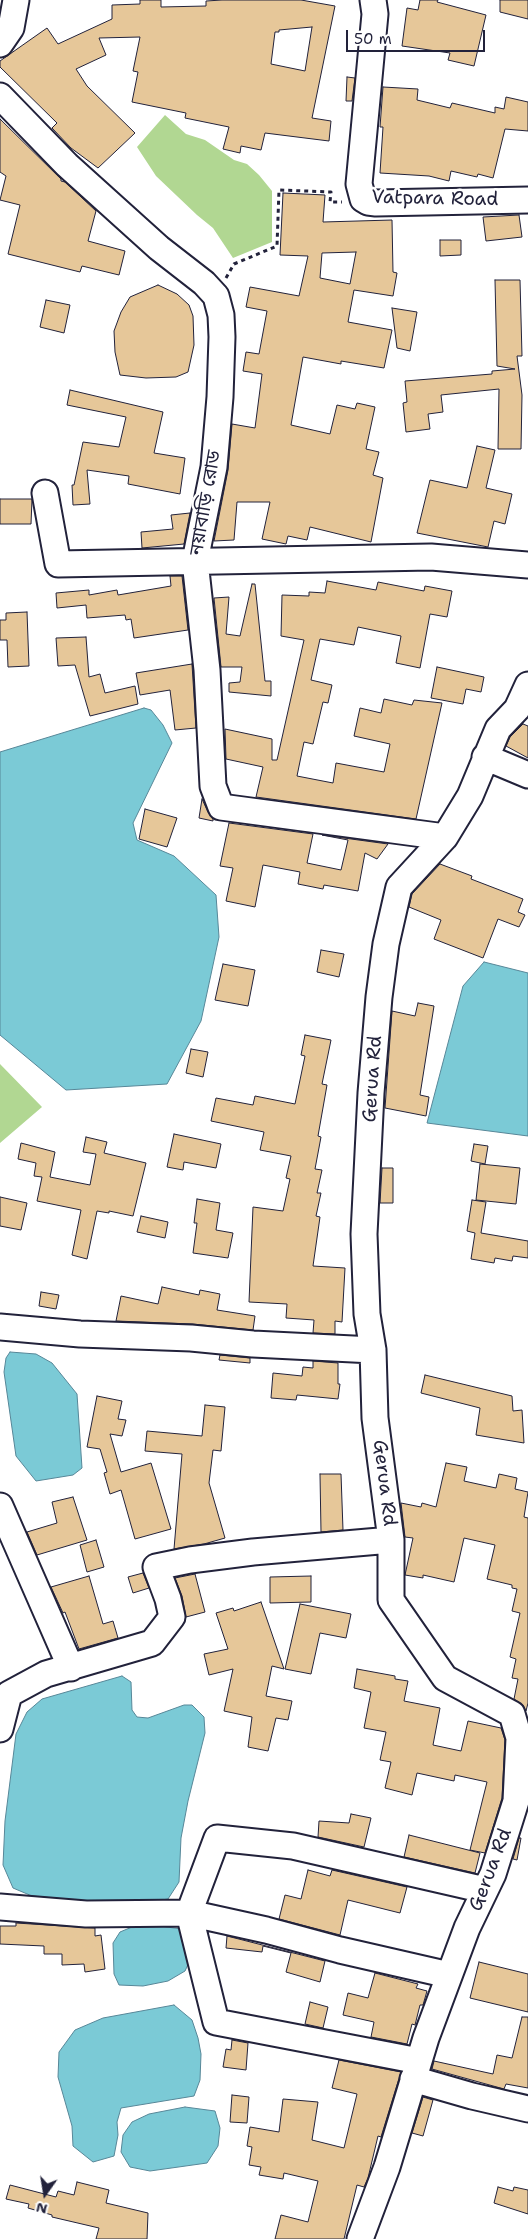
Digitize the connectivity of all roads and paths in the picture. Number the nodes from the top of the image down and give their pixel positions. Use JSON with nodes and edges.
{"nodes":[{"id":1,"x":16,"y":0,"type":"edge"},
{"id":2,"x":373,"y":0,"type":"edge"},
{"id":3,"x":0,"y":44,"type":"edge"},
{"id":4,"x":0,"y":96,"type":"edge"},
{"id":5,"x":528,"y":200,"type":"edge"},
{"id":6,"x":368,"y":202,"type":"junction"},
{"id":7,"x":216,"y":296,"type":"junction"},
{"id":8,"x":46,"y":493,"type":"dead end"},
{"id":9,"x":194,"y":561,"type":"junction"},
{"id":10,"x":528,"y":565,"type":"edge"},
{"id":11,"x":528,"y":685,"type":"edge"},
{"id":12,"x":485,"y":757,"type":"junction"},
{"id":13,"x":528,"y":775,"type":"edge"},
{"id":14,"x":445,"y":837,"type":"junction"},
{"id":15,"x":0,"y":1328,"type":"edge"},
{"id":16,"x":373,"y":1350,"type":"junction"},
{"id":17,"x":0,"y":1506,"type":"edge"},
{"id":18,"x":391,"y":1540,"type":"junction"},
{"id":19,"x":71,"y":1668,"type":"junction"},
{"id":20,"x":0,"y":1722,"type":"edge"},
{"id":21,"x":0,"y":1729,"type":"edge"},
{"id":22,"x":485,"y":1890,"type":"junction"},
{"id":23,"x":0,"y":1907,"type":"edge"},
{"id":24,"x":189,"y":1913,"type":"junction"},
{"id":25,"x":450,"y":1975,"type":"junction"},
{"id":26,"x":416,"y":2070,"type":"junction"},
{"id":27,"x":528,"y":2109,"type":"edge"},
{"id":28,"x":360,"y":2239,"type":"edge"}],
"edges":[{"from":1,"to":3,"type":"street"},
{"from":2,"to":6,"type":"street","name":"Vatpara Road"},
{"from":4,"to":7,"type":"street"},
{"from":5,"to":6,"type":"street","name":"Vatpara Road"},
{"from":6,"to":7,"type":"path"},
{"from":7,"to":9,"type":"street","name":"নয়াবাড়ি রোড"},
{"from":8,"to":9,"type":"street"},
{"from":9,"to":10,"type":"street"},
{"from":9,"to":14,"type":"street","name":"নয়াবাড়ি রোড"},
{"from":11,"to":12,"type":"street","name":"Gerua Rd"},
{"from":12,"to":13,"type":"street"},
{"from":12,"to":14,"type":"street","name":"Gerua Rd"},
{"from":14,"to":16,"type":"street","name":"Gerua Rd"},
{"from":15,"to":16,"type":"street"},
{"from":16,"to":18,"type":"street","name":"Gerua Rd"},
{"from":17,"to":19,"type":"street"},
{"from":18,"to":19,"type":"street"},
{"from":18,"to":22,"type":"street","name":"Gerua Rd"},
{"from":19,"to":20,"type":"street"},
{"from":20,"to":21,"type":"street"},
{"from":22,"to":24,"type":"street"},
{"from":22,"to":25,"type":"street","name":"Gerua Rd"},
{"from":23,"to":24,"type":"street"},
{"from":24,"to":25,"type":"street"},
{"from":24,"to":26,"type":"street"},
{"from":25,"to":26,"type":"street","name":"Gerua Rd"},
{"from":26,"to":27,"type":"street"},
{"from":26,"to":28,"type":"street","name":"Gerua Rd"}]}
